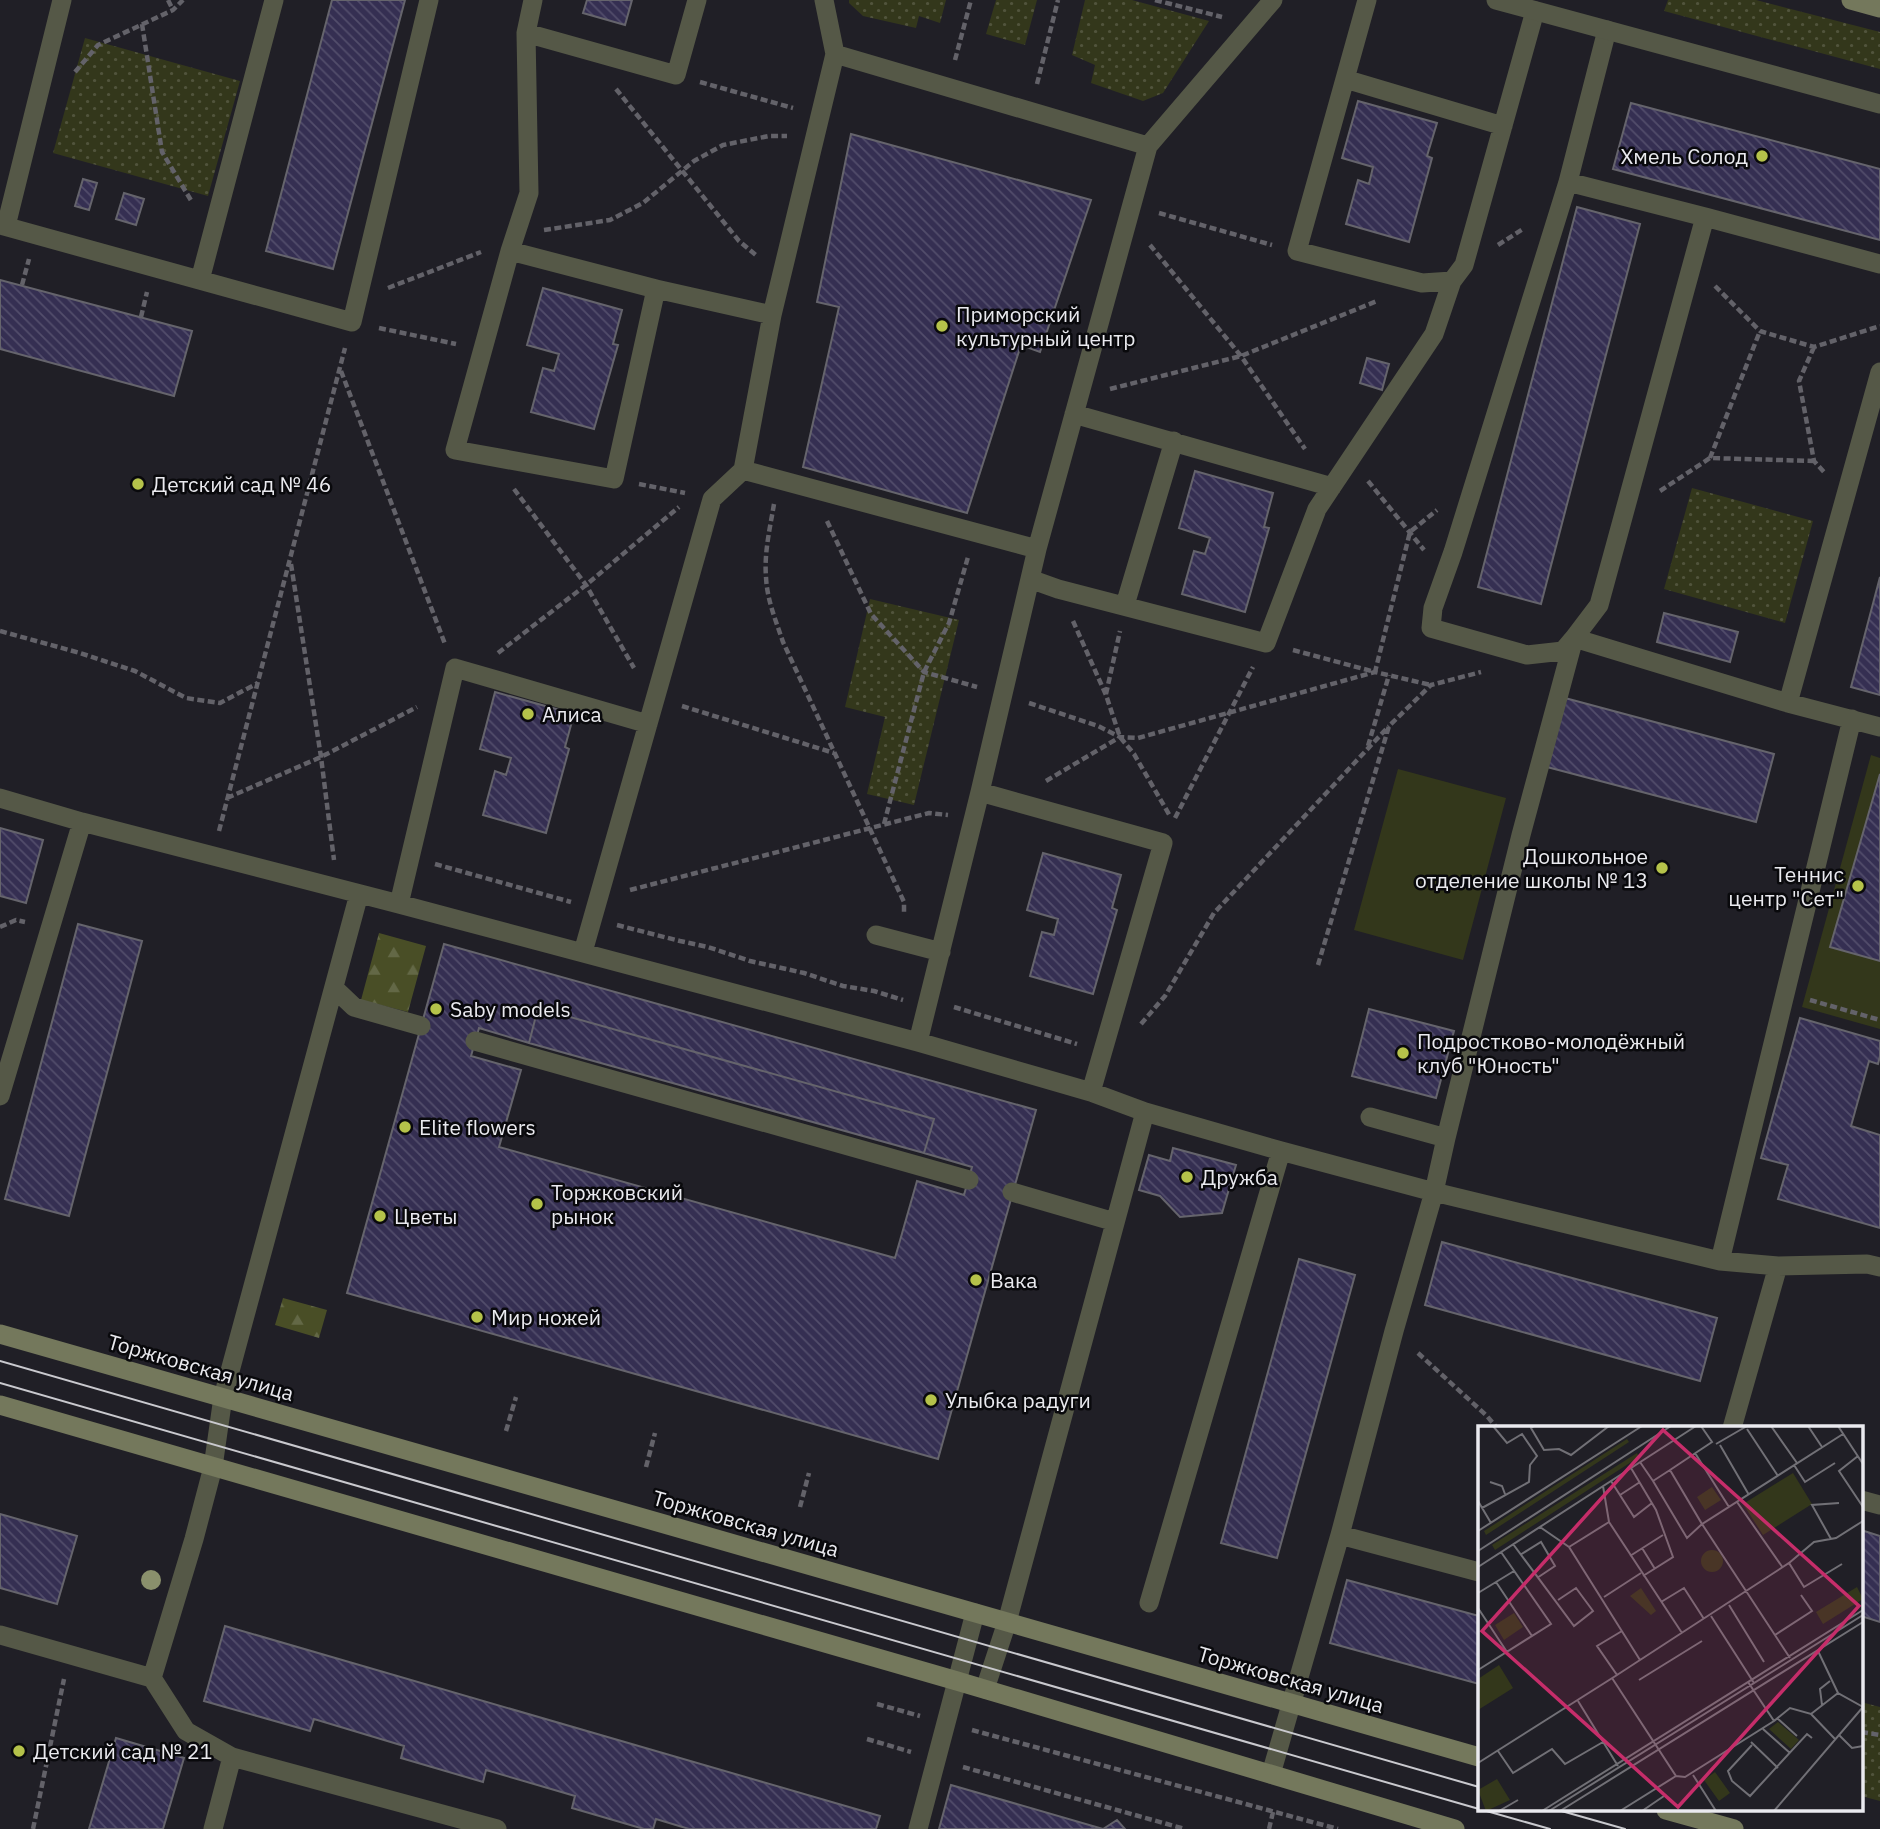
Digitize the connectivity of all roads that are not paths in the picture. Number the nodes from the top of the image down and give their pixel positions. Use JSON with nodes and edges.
{"nodes":[{"id":1,"x":62,"y":0,"type":"edge"},
{"id":2,"x":274,"y":0,"type":"edge"},
{"id":3,"x":429,"y":0,"type":"edge"},
{"id":4,"x":533,"y":0,"type":"edge"},
{"id":5,"x":696,"y":0,"type":"edge"},
{"id":6,"x":824,"y":0,"type":"edge"},
{"id":7,"x":1273,"y":0,"type":"edge"},
{"id":8,"x":1367,"y":0,"type":"edge"},
{"id":9,"x":1496,"y":0,"type":"edge"},
{"id":10,"x":1851,"y":0,"type":"edge"},
{"id":11,"x":1880,"y":8,"type":"edge"},
{"id":12,"x":1535,"y":11,"type":"junction"},
{"id":13,"x":1608,"y":30,"type":"junction"},
{"id":14,"x":526,"y":33,"type":"junction"},
{"id":15,"x":835,"y":54,"type":"junction"},
{"id":16,"x":1345,"y":79,"type":"junction"},
{"id":17,"x":1880,"y":104,"type":"edge"},
{"id":18,"x":1503,"y":126,"type":"junction"},
{"id":19,"x":1148,"y":146,"type":"junction"},
{"id":20,"x":1567,"y":182,"type":"junction"},
{"id":21,"x":1705,"y":217,"type":"junction"},
{"id":22,"x":3,"y":225,"type":"edge"},
{"id":23,"x":513,"y":243,"type":"junction"},
{"id":24,"x":1880,"y":264,"type":"edge"},
{"id":25,"x":200,"y":280,"type":"junction"},
{"id":26,"x":1452,"y":281,"type":"junction"},
{"id":27,"x":656,"y":289,"type":"junction"},
{"id":28,"x":772,"y":315,"type":"junction"},
{"id":29,"x":1880,"y":372,"type":"edge"},
{"id":30,"x":1076,"y":405,"type":"junction"},
{"id":31,"x":1174,"y":441,"type":"junction"},
{"id":32,"x":743,"y":470,"type":"junction"},
{"id":33,"x":1332,"y":487,"type":"junction"},
{"id":34,"x":1037,"y":549,"type":"junction"},
{"id":35,"x":1030,"y":579,"type":"junction"},
{"id":36,"x":1125,"y":605,"type":"junction"},
{"id":37,"x":1574,"y":638,"type":"junction"},
{"id":38,"x":1788,"y":703,"type":"junction"},
{"id":39,"x":1852,"y":719,"type":"junction"},
{"id":40,"x":648,"y":724,"type":"junction"},
{"id":41,"x":1880,"y":727,"type":"edge"},
{"id":42,"x":980,"y":792,"type":"junction"},
{"id":43,"x":0,"y":798,"type":"edge"},
{"id":44,"x":82,"y":822,"type":"junction"},
{"id":45,"x":359,"y":894,"type":"junction"},
{"id":46,"x":399,"y":904,"type":"junction"},
{"id":47,"x":876,"y":935,"type":"dead end"},
{"id":48,"x":583,"y":952,"type":"junction"},
{"id":49,"x":942,"y":953,"type":"junction"},
{"id":50,"x":334,"y":988,"type":"junction"},
{"id":51,"x":421,"y":1026,"type":"dead end"},
{"id":52,"x":475,"y":1041,"type":"dead end"},
{"id":53,"x":918,"y":1042,"type":"junction"},
{"id":54,"x":1091,"y":1092,"type":"junction"},
{"id":55,"x":0,"y":1096,"type":"edge"},
{"id":56,"x":1145,"y":1112,"type":"junction"},
{"id":57,"x":1370,"y":1117,"type":"dead end"},
{"id":58,"x":1446,"y":1138,"type":"junction"},
{"id":59,"x":1280,"y":1152,"type":"junction"},
{"id":60,"x":968,"y":1180,"type":"dead end"},
{"id":61,"x":1012,"y":1192,"type":"dead end"},
{"id":62,"x":1434,"y":1192,"type":"junction"},
{"id":63,"x":1115,"y":1222,"type":"junction"},
{"id":64,"x":1720,"y":1261,"type":"junction"},
{"id":65,"x":1778,"y":1266,"type":"junction"},
{"id":66,"x":1880,"y":1268,"type":"edge"},
{"id":67,"x":0,"y":1334,"type":"edge"},
{"id":68,"x":223,"y":1397,"type":"junction"},
{"id":69,"x":0,"y":1405,"type":"edge"},
{"id":70,"x":1733,"y":1426,"type":"edge"},
{"id":71,"x":213,"y":1468,"type":"junction"},
{"id":72,"x":1862,"y":1500,"type":"edge"},
{"id":73,"x":1880,"y":1505,"type":"edge"},
{"id":74,"x":1340,"y":1535,"type":"junction"},
{"id":75,"x":1478,"y":1573,"type":"edge"},
{"id":76,"x":1149,"y":1603,"type":"dead end"},
{"id":77,"x":975,"y":1613,"type":"junction"},
{"id":78,"x":1007,"y":1622,"type":"junction"},
{"id":79,"x":0,"y":1635,"type":"edge"},
{"id":80,"x":152,"y":1678,"type":"junction"},
{"id":81,"x":957,"y":1681,"type":"junction"},
{"id":82,"x":985,"y":1689,"type":"junction"},
{"id":83,"x":1292,"y":1703,"type":"junction"},
{"id":84,"x":1478,"y":1756,"type":"edge"},
{"id":85,"x":232,"y":1758,"type":"junction"},
{"id":86,"x":1271,"y":1774,"type":"junction"},
{"id":87,"x":1673,"y":1812,"type":"edge"},
{"id":88,"x":213,"y":1829,"type":"edge"},
{"id":89,"x":497,"y":1829,"type":"edge"},
{"id":90,"x":918,"y":1829,"type":"edge"},
{"id":91,"x":1455,"y":1829,"type":"edge"},
{"id":92,"x":1734,"y":1829,"type":"edge"}],
"edges":[{"from":1,"to":22,"type":"street"},
{"from":2,"to":25,"type":"street"},
{"from":3,"to":25,"type":"street"},
{"from":4,"to":14,"type":"street"},
{"from":5,"to":14,"type":"street"},
{"from":6,"to":15,"type":"street"},
{"from":7,"to":19,"type":"street"},
{"from":8,"to":16,"type":"street"},
{"from":9,"to":12,"type":"street"},
{"from":10,"to":11,"type":"main road"},
{"from":12,"to":13,"type":"street"},
{"from":12,"to":18,"type":"street"},
{"from":13,"to":17,"type":"street"},
{"from":13,"to":20,"type":"street"},
{"from":14,"to":23,"type":"street"},
{"from":15,"to":19,"type":"street"},
{"from":15,"to":28,"type":"street"},
{"from":16,"to":18,"type":"street"},
{"from":16,"to":26,"type":"street"},
{"from":18,"to":26,"type":"street"},
{"from":19,"to":30,"type":"street"},
{"from":20,"to":21,"type":"street"},
{"from":20,"to":37,"type":"street"},
{"from":21,"to":24,"type":"street"},
{"from":21,"to":37,"type":"street"},
{"from":22,"to":25,"type":"street"},
{"from":23,"to":27,"type":"street"},
{"from":23,"to":27,"type":"street"},
{"from":26,"to":33,"type":"street"},
{"from":27,"to":28,"type":"street"},
{"from":28,"to":32,"type":"street"},
{"from":29,"to":38,"type":"street"},
{"from":30,"to":31,"type":"street"},
{"from":30,"to":34,"type":"street"},
{"from":31,"to":33,"type":"street"},
{"from":31,"to":36,"type":"street"},
{"from":32,"to":34,"type":"street"},
{"from":32,"to":40,"type":"street"},
{"from":33,"to":36,"type":"street"},
{"from":34,"to":35,"type":"street"},
{"from":35,"to":36,"type":"street"},
{"from":35,"to":42,"type":"street"},
{"from":37,"to":38,"type":"street"},
{"from":37,"to":58,"type":"street"},
{"from":38,"to":39,"type":"street"},
{"from":39,"to":41,"type":"street"},
{"from":39,"to":64,"type":"street"},
{"from":40,"to":46,"type":"street"},
{"from":40,"to":48,"type":"street"},
{"from":42,"to":49,"type":"street"},
{"from":42,"to":54,"type":"street"},
{"from":43,"to":44,"type":"street"},
{"from":44,"to":45,"type":"street"},
{"from":44,"to":55,"type":"street"},
{"from":45,"to":46,"type":"street"},
{"from":45,"to":50,"type":"street"},
{"from":46,"to":48,"type":"street"},
{"from":47,"to":49,"type":"street"},
{"from":48,"to":53,"type":"street"},
{"from":49,"to":53,"type":"street"},
{"from":50,"to":51,"type":"street"},
{"from":50,"to":68,"type":"street"},
{"from":52,"to":60,"type":"street"},
{"from":53,"to":54,"type":"street"},
{"from":54,"to":56,"type":"street"},
{"from":56,"to":59,"type":"street"},
{"from":56,"to":63,"type":"street"},
{"from":57,"to":58,"type":"street"},
{"from":58,"to":62,"type":"street"},
{"from":59,"to":62,"type":"street"},
{"from":59,"to":76,"type":"street"},
{"from":61,"to":63,"type":"street"},
{"from":62,"to":64,"type":"street"},
{"from":62,"to":74,"type":"street"},
{"from":63,"to":78,"type":"street"},
{"from":64,"to":65,"type":"street"},
{"from":65,"to":66,"type":"street"},
{"from":65,"to":70,"type":"street"},
{"from":67,"to":68,"type":"main road","name":"Торжковская улица"},
{"from":68,"to":71,"type":"street"},
{"from":68,"to":77,"type":"main road","name":"Торжковская улица"},
{"from":69,"to":71,"type":"main road"},
{"from":71,"to":80,"type":"street"},
{"from":71,"to":81,"type":"main road"},
{"from":72,"to":73,"type":"street"},
{"from":74,"to":75,"type":"street"},
{"from":74,"to":83,"type":"street"},
{"from":77,"to":78,"type":"main road","name":"Торжковская улица"},
{"from":77,"to":81,"type":"street"},
{"from":78,"to":82,"type":"street"},
{"from":78,"to":83,"type":"main road","name":"Торжковская улица"},
{"from":79,"to":80,"type":"street"},
{"from":80,"to":85,"type":"street"},
{"from":81,"to":82,"type":"main road"},
{"from":81,"to":90,"type":"street"},
{"from":82,"to":86,"type":"main road"},
{"from":83,"to":84,"type":"main road","name":"Торжковская улица"},
{"from":83,"to":86,"type":"street"},
{"from":85,"to":88,"type":"street"},
{"from":85,"to":89,"type":"street"},
{"from":86,"to":91,"type":"main road"},
{"from":87,"to":92,"type":"main road"}]}
